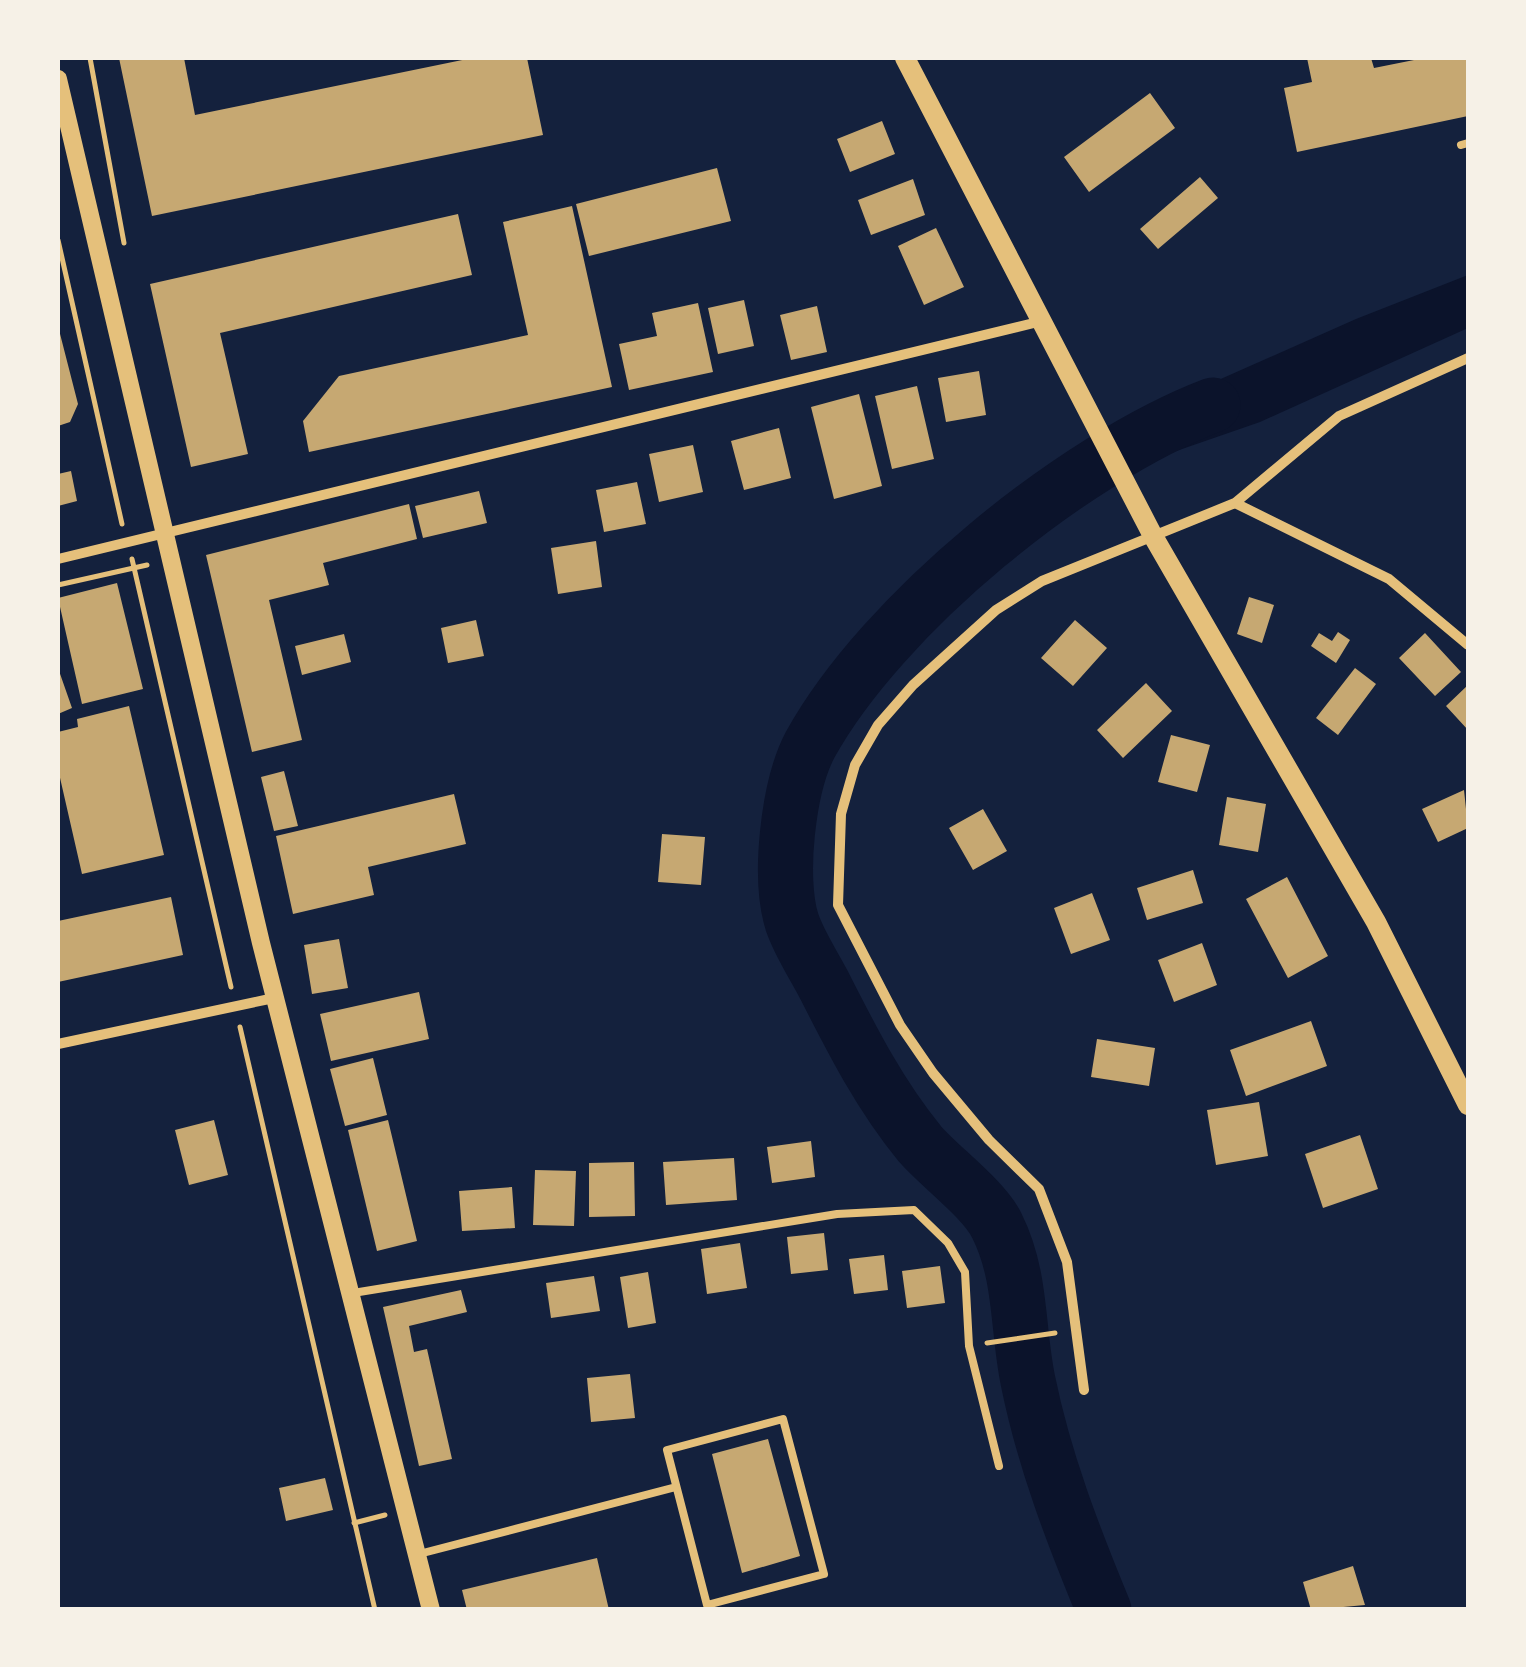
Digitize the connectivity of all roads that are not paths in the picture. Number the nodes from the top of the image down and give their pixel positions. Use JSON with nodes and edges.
{"nodes":[{"id":1,"x":905,"y":58,"type":"edge"},
{"id":2,"x":58,"y":79,"type":"edge"},
{"id":3,"x":1038,"y":322,"type":"junction"},
{"id":4,"x":1468,"y":358,"type":"edge"},
{"id":5,"x":1235,"y":503,"type":"junction"},
{"id":6,"x":162,"y":534,"type":"junction"},
{"id":7,"x":1153,"y":536,"type":"junction"},
{"id":8,"x":58,"y":559,"type":"edge"},
{"id":9,"x":1468,"y":645,"type":"edge"},
{"id":10,"x":274,"y":998,"type":"junction"},
{"id":11,"x":58,"y":1044,"type":"edge"},
{"id":12,"x":1468,"y":1105,"type":"edge"},
{"id":13,"x":350,"y":1294,"type":"junction"},
{"id":14,"x":1084,"y":1390,"type":"dead end"},
{"id":15,"x":999,"y":1466,"type":"dead end"},
{"id":16,"x":676,"y":1487,"type":"junction"},
{"id":17,"x":417,"y":1554,"type":"junction"},
{"id":18,"x":431,"y":1610,"type":"edge"}],
"edges":[{"from":1,"to":3,"type":"main road"},
{"from":2,"to":6,"type":"street"},
{"from":3,"to":6,"type":"street"},
{"from":3,"to":7,"type":"main road"},
{"from":4,"to":5,"type":"street"},
{"from":5,"to":7,"type":"street"},
{"from":5,"to":9,"type":"street"},
{"from":6,"to":8,"type":"street"},
{"from":6,"to":10,"type":"street"},
{"from":7,"to":12,"type":"main road"},
{"from":7,"to":14,"type":"street"},
{"from":10,"to":11,"type":"street"},
{"from":10,"to":13,"type":"street"},
{"from":13,"to":15,"type":"lane"},
{"from":13,"to":17,"type":"street"},
{"from":16,"to":16,"type":"lane"},
{"from":16,"to":17,"type":"lane"},
{"from":17,"to":18,"type":"street"}]}
